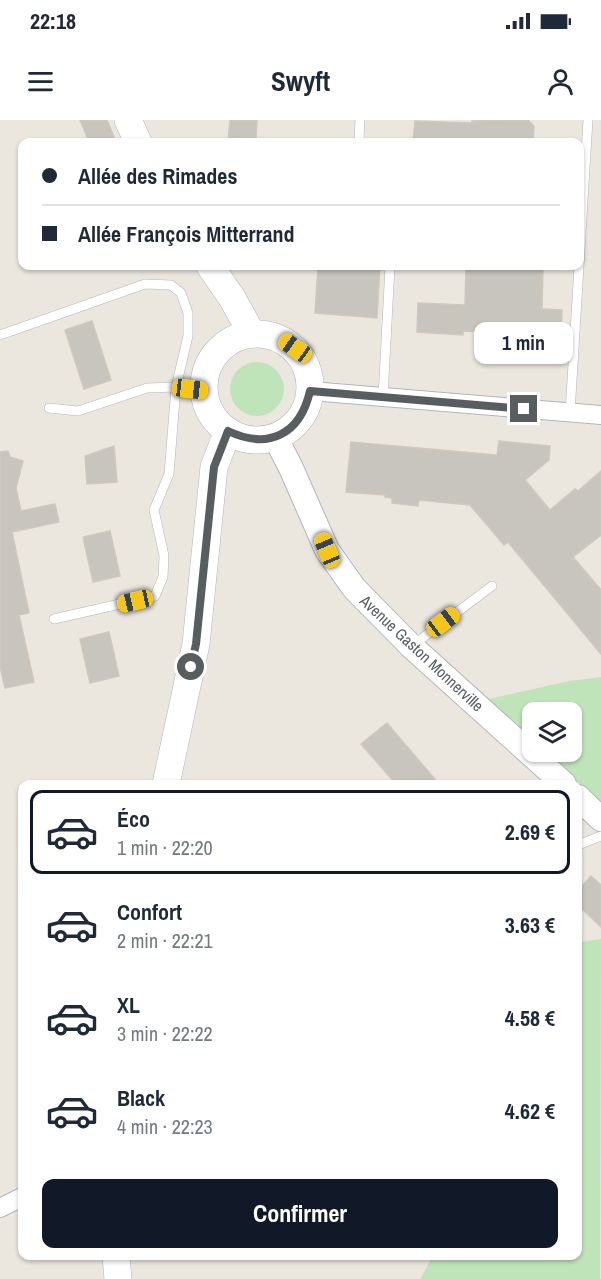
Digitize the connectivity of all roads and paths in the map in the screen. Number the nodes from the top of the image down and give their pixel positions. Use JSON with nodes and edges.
{"nodes":[{"id":1,"x":128,"y":120,"type":"edge"},
{"id":2,"x":360,"y":120,"type":"edge"},
{"id":3,"x":588,"y":120,"type":"edge"},
{"id":4,"x":136,"y":138,"type":"edge"},
{"id":5,"x":359,"y":138,"type":"edge"},
{"id":6,"x":584,"y":185,"type":"edge"},
{"id":7,"x":213,"y":270,"type":"edge"},
{"id":8,"x":390,"y":270,"type":"edge"},
{"id":9,"x":579,"y":270,"type":"edge"},
{"id":10,"x":252,"y":334,"type":"junction"},
{"id":11,"x":0,"y":335,"type":"edge"},
{"id":12,"x":176,"y":387,"type":"junction"},
{"id":13,"x":204,"y":390,"type":"junction"},
{"id":14,"x":310,"y":391,"type":"junction"},
{"id":15,"x":383,"y":397,"type":"junction"},
{"id":16,"x":49,"y":408,"type":"dead end"},
{"id":17,"x":570,"y":413,"type":"junction"},
{"id":18,"x":601,"y":416,"type":"edge"},
{"id":19,"x":228,"y":431,"type":"junction"},
{"id":20,"x":275,"y":437,"type":"junction"},
{"id":21,"x":492,"y":586,"type":"dead end"},
{"id":22,"x":54,"y":620,"type":"dead end"},
{"id":23,"x":411,"y":646,"type":"junction"},
{"id":24,"x":167,"y":780,"type":"edge"},
{"id":25,"x":560,"y":780,"type":"edge"},
{"id":26,"x":582,"y":801,"type":"edge"},
{"id":27,"x":601,"y":819,"type":"edge"},
{"id":28,"x":601,"y":836,"type":"edge"},
{"id":29,"x":582,"y":843,"type":"edge"},
{"id":30,"x":18,"y":1199,"type":"edge"},
{"id":31,"x":0,"y":1208,"type":"edge"},
{"id":32,"x":116,"y":1260,"type":"edge"},
{"id":33,"x":118,"y":1279,"type":"edge"}],
"edges":[{"from":1,"to":4,"type":"main road"},
{"from":2,"to":5,"type":"lane"},
{"from":3,"to":6,"type":"lane"},
{"from":7,"to":10,"type":"main road"},
{"from":8,"to":15,"type":"lane"},
{"from":9,"to":17,"type":"lane"},
{"from":10,"to":13,"type":"main road"},
{"from":10,"to":14,"type":"main road"},
{"from":11,"to":12,"type":"lane"},
{"from":12,"to":13,"type":"lane"},
{"from":12,"to":16,"type":"lane"},
{"from":12,"to":22,"type":"lane"},
{"from":13,"to":19,"type":"main road"},
{"from":14,"to":15,"type":"street"},
{"from":14,"to":20,"type":"main road"},
{"from":15,"to":17,"type":"street"},
{"from":17,"to":18,"type":"street"},
{"from":19,"to":20,"type":"main road"},
{"from":19,"to":24,"type":"main road"},
{"from":20,"to":23,"type":"street","name":"Avenue Gaston Monnerville"},
{"from":21,"to":23,"type":"lane"},
{"from":23,"to":25,"type":"street","name":"Avenue Gaston Monnerville"},
{"from":26,"to":27,"type":"street"},
{"from":28,"to":29,"type":"lane"},
{"from":30,"to":31,"type":"street"},
{"from":32,"to":33,"type":"main road"}]}
